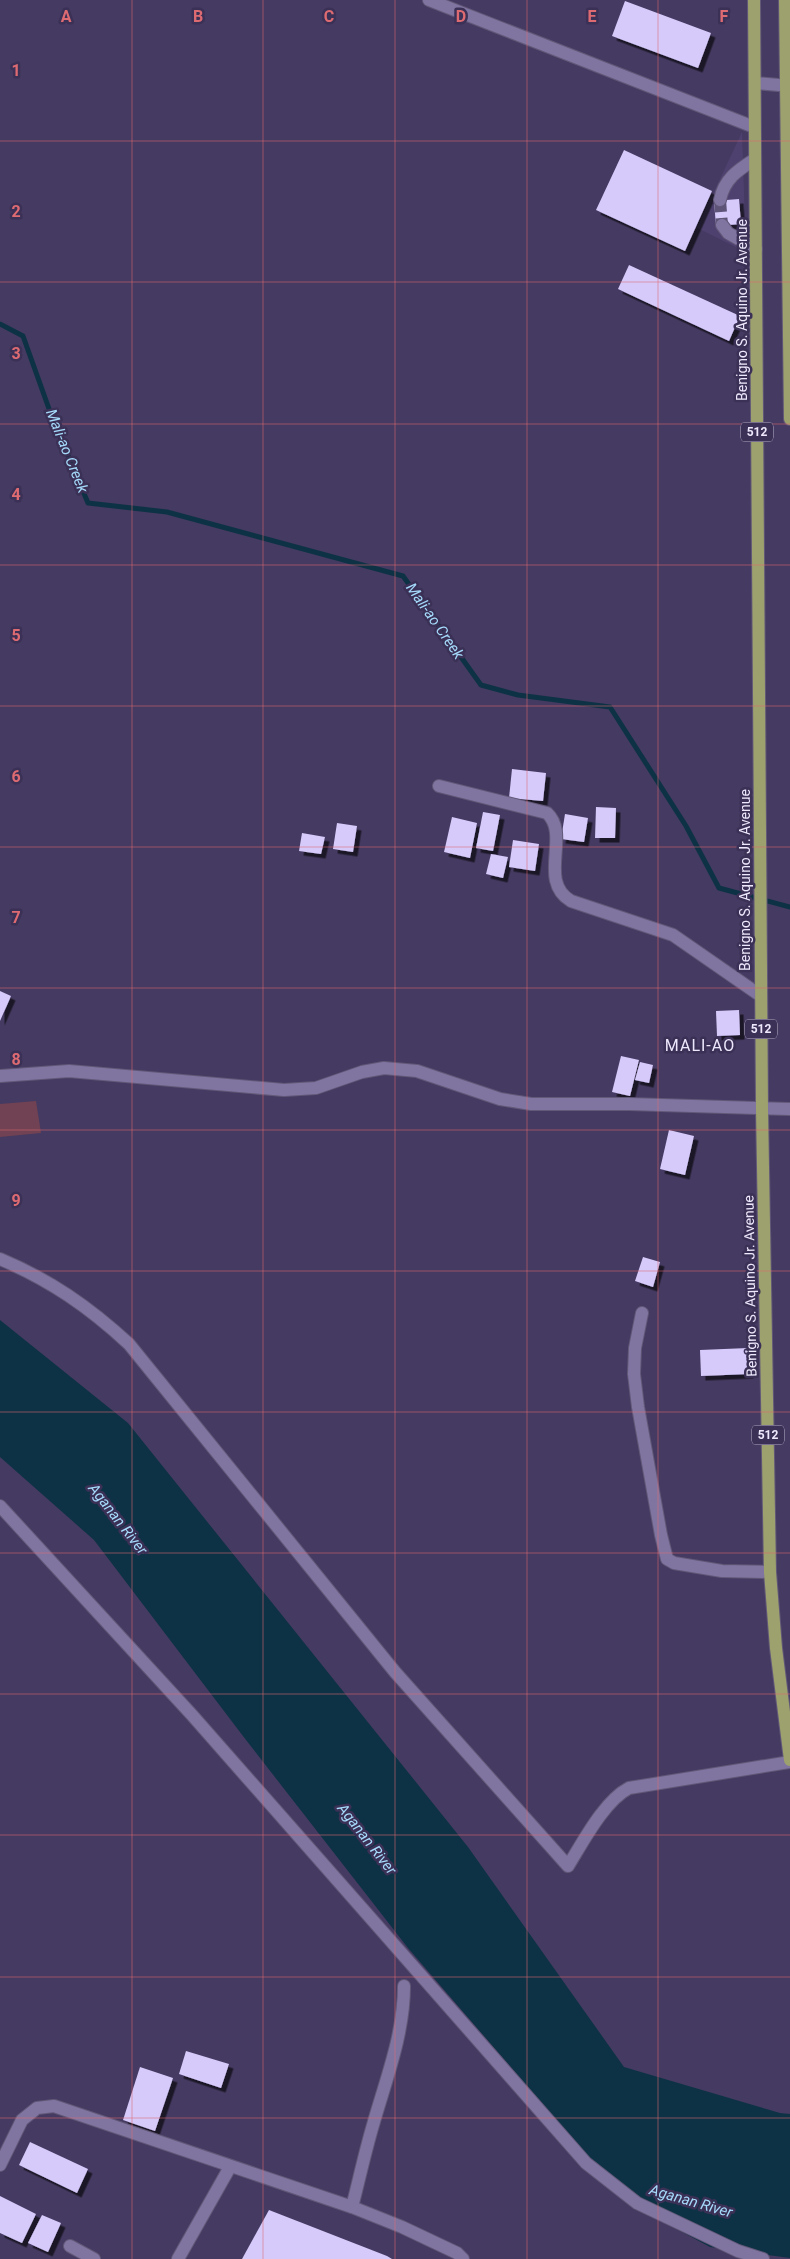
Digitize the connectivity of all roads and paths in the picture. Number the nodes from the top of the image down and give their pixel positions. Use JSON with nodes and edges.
{"nodes":[{"id":1,"x":429,"y":0,"type":"edge"},
{"id":2,"x":754,"y":0,"type":"edge"},
{"id":3,"x":785,"y":0,"type":"edge"},
{"id":4,"x":788,"y":26,"type":"edge"},
{"id":5,"x":788,"y":57,"type":"edge"},
{"id":6,"x":755,"y":83,"type":"junction"},
{"id":7,"x":788,"y":85,"type":"edge"},
{"id":8,"x":754,"y":127,"type":"junction"},
{"id":9,"x":755,"y":159,"type":"junction"},
{"id":10,"x":720,"y":200,"type":"tunnel mouth"},
{"id":11,"x":722,"y":225,"type":"dead end"},
{"id":12,"x":756,"y":249,"type":"junction"},
{"id":13,"x":790,"y":419,"type":"edge"},
{"id":14,"x":439,"y":786,"type":"dead end"},
{"id":15,"x":761,"y":996,"type":"junction"},
{"id":16,"x":0,"y":1076,"type":"edge"},
{"id":17,"x":762,"y":1109,"type":"junction"},
{"id":18,"x":790,"y":1109,"type":"edge"},
{"id":19,"x":0,"y":1259,"type":"edge"},
{"id":20,"x":642,"y":1312,"type":"dead end"},
{"id":21,"x":0,"y":1506,"type":"edge"},
{"id":22,"x":770,"y":1572,"type":"junction"},
{"id":23,"x":790,"y":1761,"type":"edge"},
{"id":24,"x":404,"y":1986,"type":"dead end"},
{"id":25,"x":0,"y":2165,"type":"edge"},
{"id":26,"x":230,"y":2167,"type":"junction"},
{"id":27,"x":352,"y":2207,"type":"junction"},
{"id":28,"x":70,"y":2246,"type":"dead end"},
{"id":29,"x":94,"y":2259,"type":"edge"},
{"id":30,"x":178,"y":2259,"type":"edge"},
{"id":31,"x":463,"y":2259,"type":"edge"},
{"id":32,"x":763,"y":2259,"type":"edge"}],
"edges":[{"from":1,"to":8,"type":"street"},
{"from":2,"to":6,"type":"main road","name":"Benigno S. Aquino Jr. Avenue","number":"512"},
{"from":3,"to":4,"type":"main road","number":"512"},
{"from":4,"to":5,"type":"main road","number":"512"},
{"from":5,"to":7,"type":"main road","number":"512"},
{"from":6,"to":7,"type":"street"},
{"from":6,"to":8,"type":"main road","name":"Benigno S. Aquino Jr. Avenue","number":"512"},
{"from":7,"to":13,"type":"main road","number":"512"},
{"from":8,"to":9,"type":"main road","name":"Benigno S. Aquino Jr. Avenue","number":"512"},
{"from":9,"to":10,"type":"street"},
{"from":9,"to":12,"type":"main road","name":"Benigno S. Aquino Jr. Avenue","number":"512"},
{"from":11,"to":12,"type":"street"},
{"from":12,"to":15,"type":"main road","name":"Benigno S. Aquino Jr. Avenue","number":"512"},
{"from":14,"to":15,"type":"street"},
{"from":15,"to":17,"type":"main road","name":"Benigno S. Aquino Jr. Avenue","number":"512"},
{"from":16,"to":17,"type":"street"},
{"from":17,"to":18,"type":"street"},
{"from":17,"to":22,"type":"main road","name":"Benigno S. Aquino Jr. Avenue","number":"512"},
{"from":19,"to":23,"type":"street"},
{"from":20,"to":22,"type":"street"},
{"from":21,"to":32,"type":"street"},
{"from":22,"to":23,"type":"main road","name":"Benigno S. Aquino Jr. Avenue","number":"512"},
{"from":24,"to":27,"type":"street"},
{"from":25,"to":26,"type":"street"},
{"from":26,"to":27,"type":"street"},
{"from":26,"to":30,"type":"street"},
{"from":27,"to":31,"type":"street"},
{"from":28,"to":29,"type":"street"}]}
